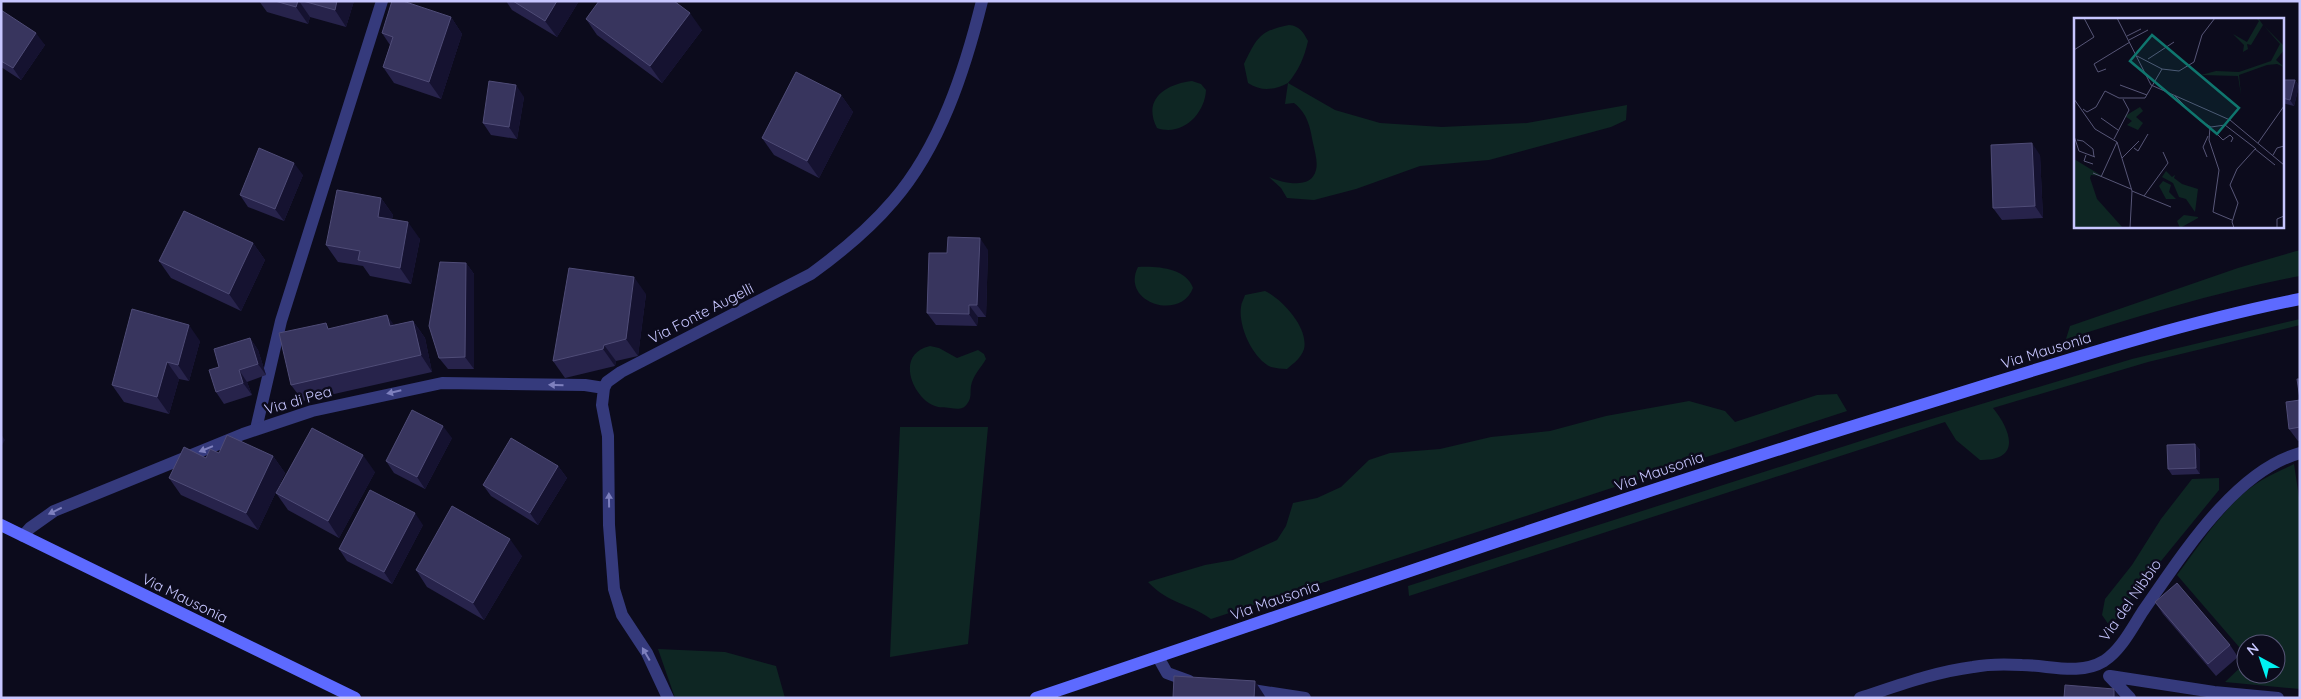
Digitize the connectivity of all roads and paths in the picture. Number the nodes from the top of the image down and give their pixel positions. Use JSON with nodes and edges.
{"nodes":[{"id":1,"x":382,"y":1,"type":"edge"},
{"id":2,"x":982,"y":1,"type":"edge"},
{"id":3,"x":2300,"y":299,"type":"edge"},
{"id":4,"x":604,"y":388,"type":"junction"},
{"id":5,"x":256,"y":429,"type":"junction"},
{"id":6,"x":2300,"y":453,"type":"edge"},
{"id":7,"x":1,"y":526,"type":"edge"},
{"id":8,"x":23,"y":536,"type":"junction"},
{"id":9,"x":1158,"y":657,"type":"junction"},
{"id":10,"x":2095,"y":665,"type":"junction"},
{"id":11,"x":2110,"y":676,"type":"junction"},
{"id":12,"x":1199,"y":683,"type":"edge"},
{"id":13,"x":1235,"y":688,"type":"edge"},
{"id":14,"x":355,"y":698,"type":"edge"},
{"id":15,"x":668,"y":698,"type":"edge"},
{"id":16,"x":1036,"y":698,"type":"edge"},
{"id":17,"x":1305,"y":698,"type":"edge"},
{"id":18,"x":1860,"y":698,"type":"edge"},
{"id":19,"x":2130,"y":698,"type":"edge"},
{"id":20,"x":2278,"y":698,"type":"edge"}],
"edges":[{"from":1,"to":5,"type":"street"},
{"from":2,"to":4,"type":"street","name":"Via Fonte Augelli"},
{"from":3,"to":9,"type":"main road","name":"Via Mausonia"},
{"from":4,"to":5,"type":"street","name":"Via di Pea","one_way":true},
{"from":15,"to":4,"type":"street","one_way":true},
{"from":5,"to":8,"type":"street","name":"Via di Pea","one_way":true},
{"from":6,"to":10,"type":"street","name":"Via del Nibbio"},
{"from":7,"to":8,"type":"main road","name":"Via Mausonia"},
{"from":8,"to":14,"type":"main road","name":"Via Mausonia"},
{"from":9,"to":12,"type":"street"},
{"from":9,"to":16,"type":"main road","name":"Via Mausonia"},
{"from":10,"to":11,"type":"street"},
{"from":10,"to":18,"type":"street","name":"Via del Nibbio"},
{"from":11,"to":19,"type":"street"},
{"from":11,"to":20,"type":"street"},
{"from":13,"to":17,"type":"street"}]}
